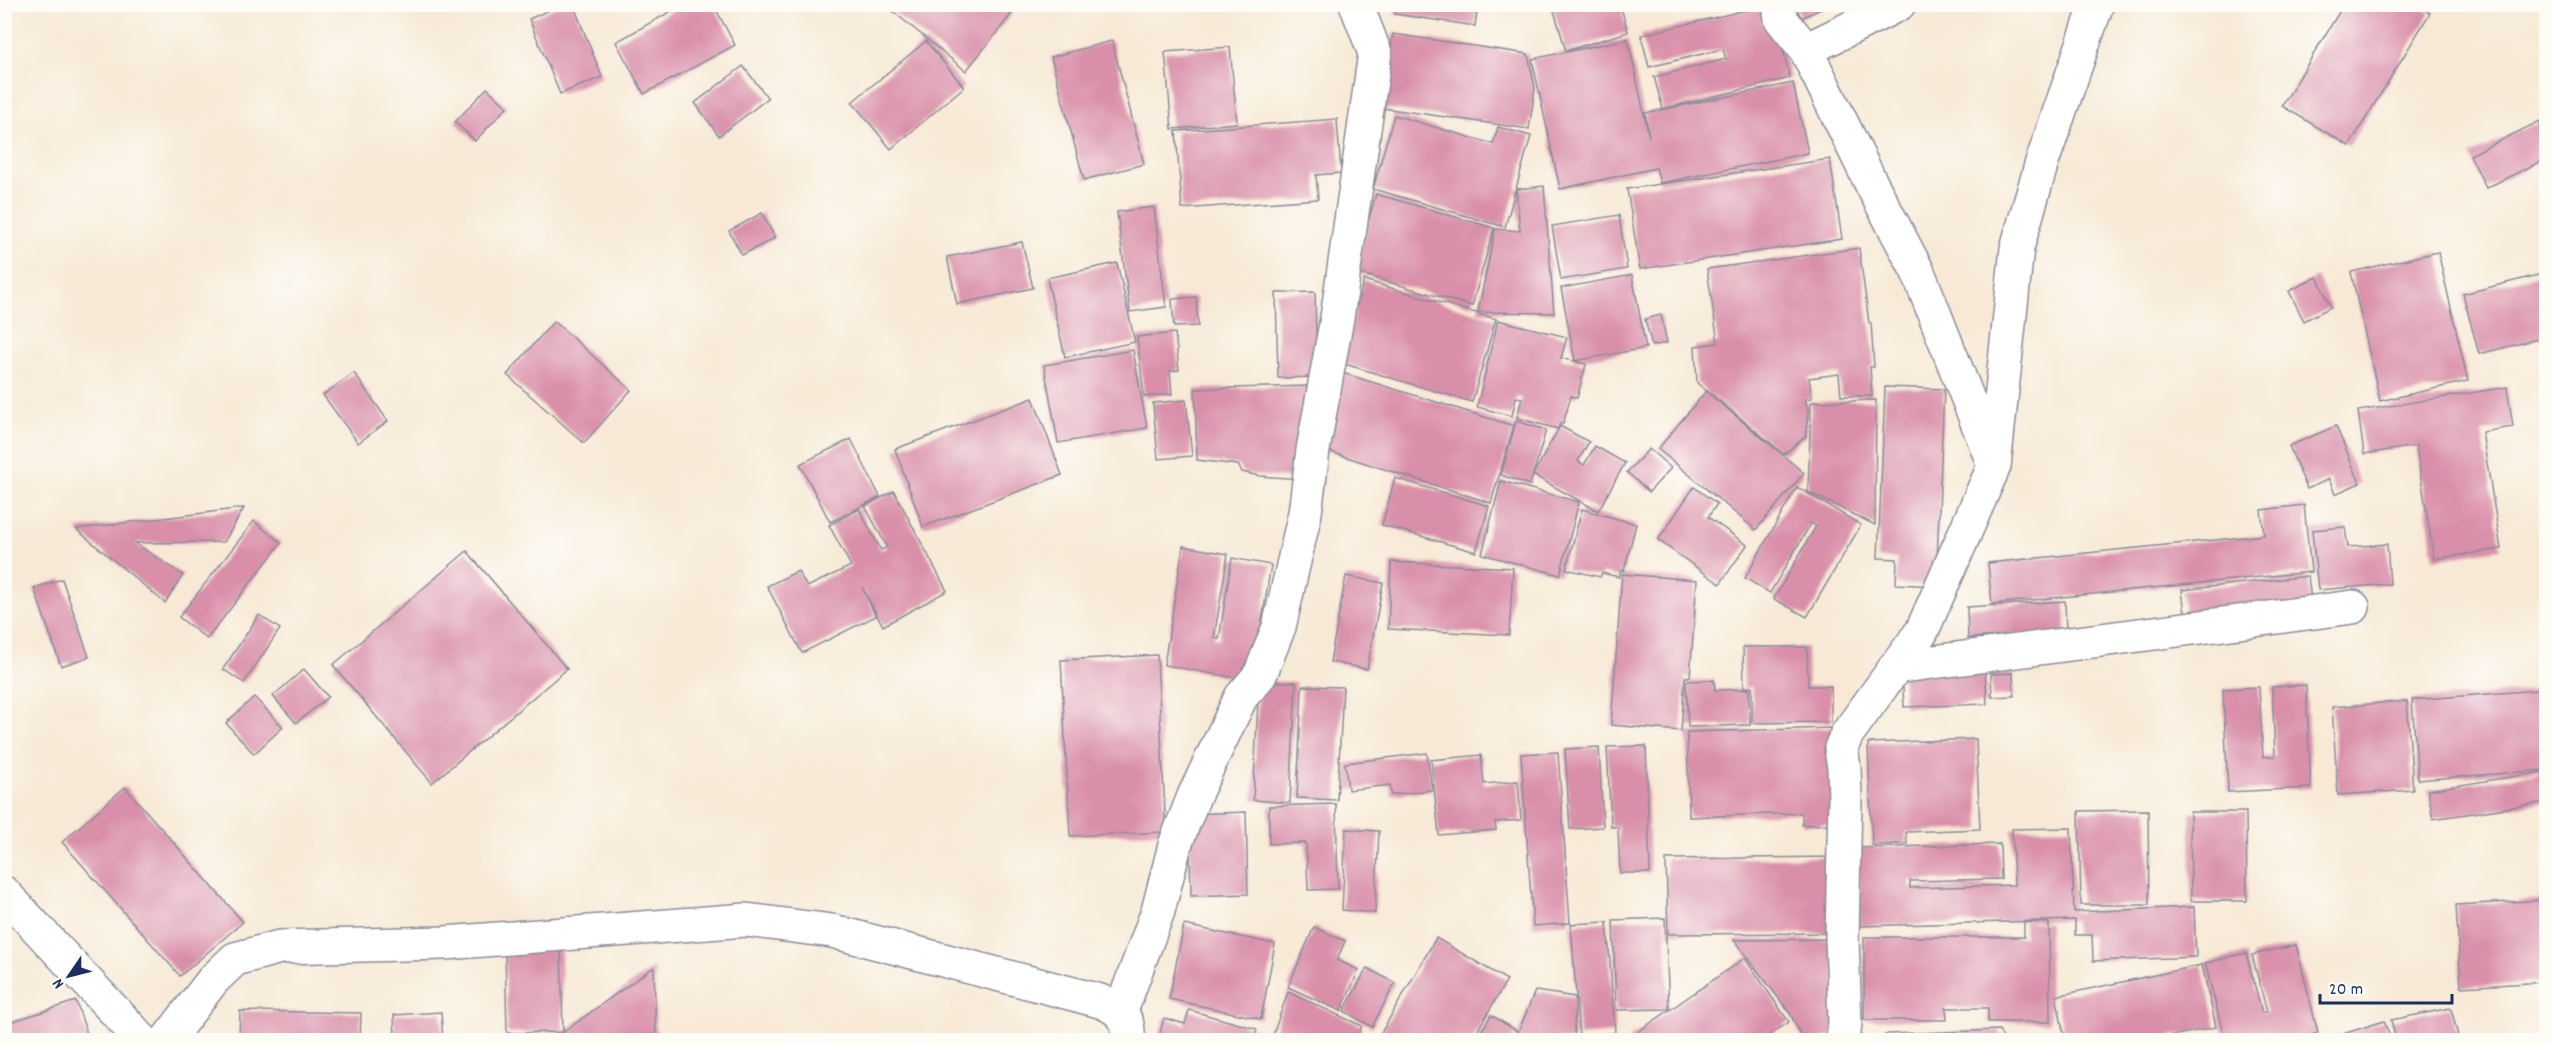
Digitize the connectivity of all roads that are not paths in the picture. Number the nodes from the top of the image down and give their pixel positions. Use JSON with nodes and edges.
{"nodes":[{"id":1,"x":1356,"y":4,"type":"edge"},
{"id":2,"x":1779,"y":4,"type":"edge"},
{"id":3,"x":1899,"y":4,"type":"edge"},
{"id":4,"x":2097,"y":4,"type":"edge"},
{"id":5,"x":1806,"y":50,"type":"junction"},
{"id":6,"x":1994,"y":466,"type":"junction"},
{"id":7,"x":2353,"y":606,"type":"dead end"},
{"id":8,"x":1895,"y":667,"type":"junction"},
{"id":9,"x":4,"y":893,"type":"edge"},
{"id":10,"x":1124,"y":1026,"type":"edge"},
{"id":11,"x":142,"y":1041,"type":"edge"},
{"id":12,"x":167,"y":1041,"type":"edge"},
{"id":13,"x":1843,"y":1041,"type":"edge"}],
"edges":[{"from":1,"to":10,"type":"street"},
{"from":2,"to":5,"type":"street"},
{"from":3,"to":5,"type":"street"},
{"from":4,"to":6,"type":"street"},
{"from":5,"to":6,"type":"street"},
{"from":6,"to":8,"type":"street"},
{"from":7,"to":8,"type":"street"},
{"from":8,"to":13,"type":"street"},
{"from":9,"to":11,"type":"street"},
{"from":10,"to":12,"type":"street"}]}
